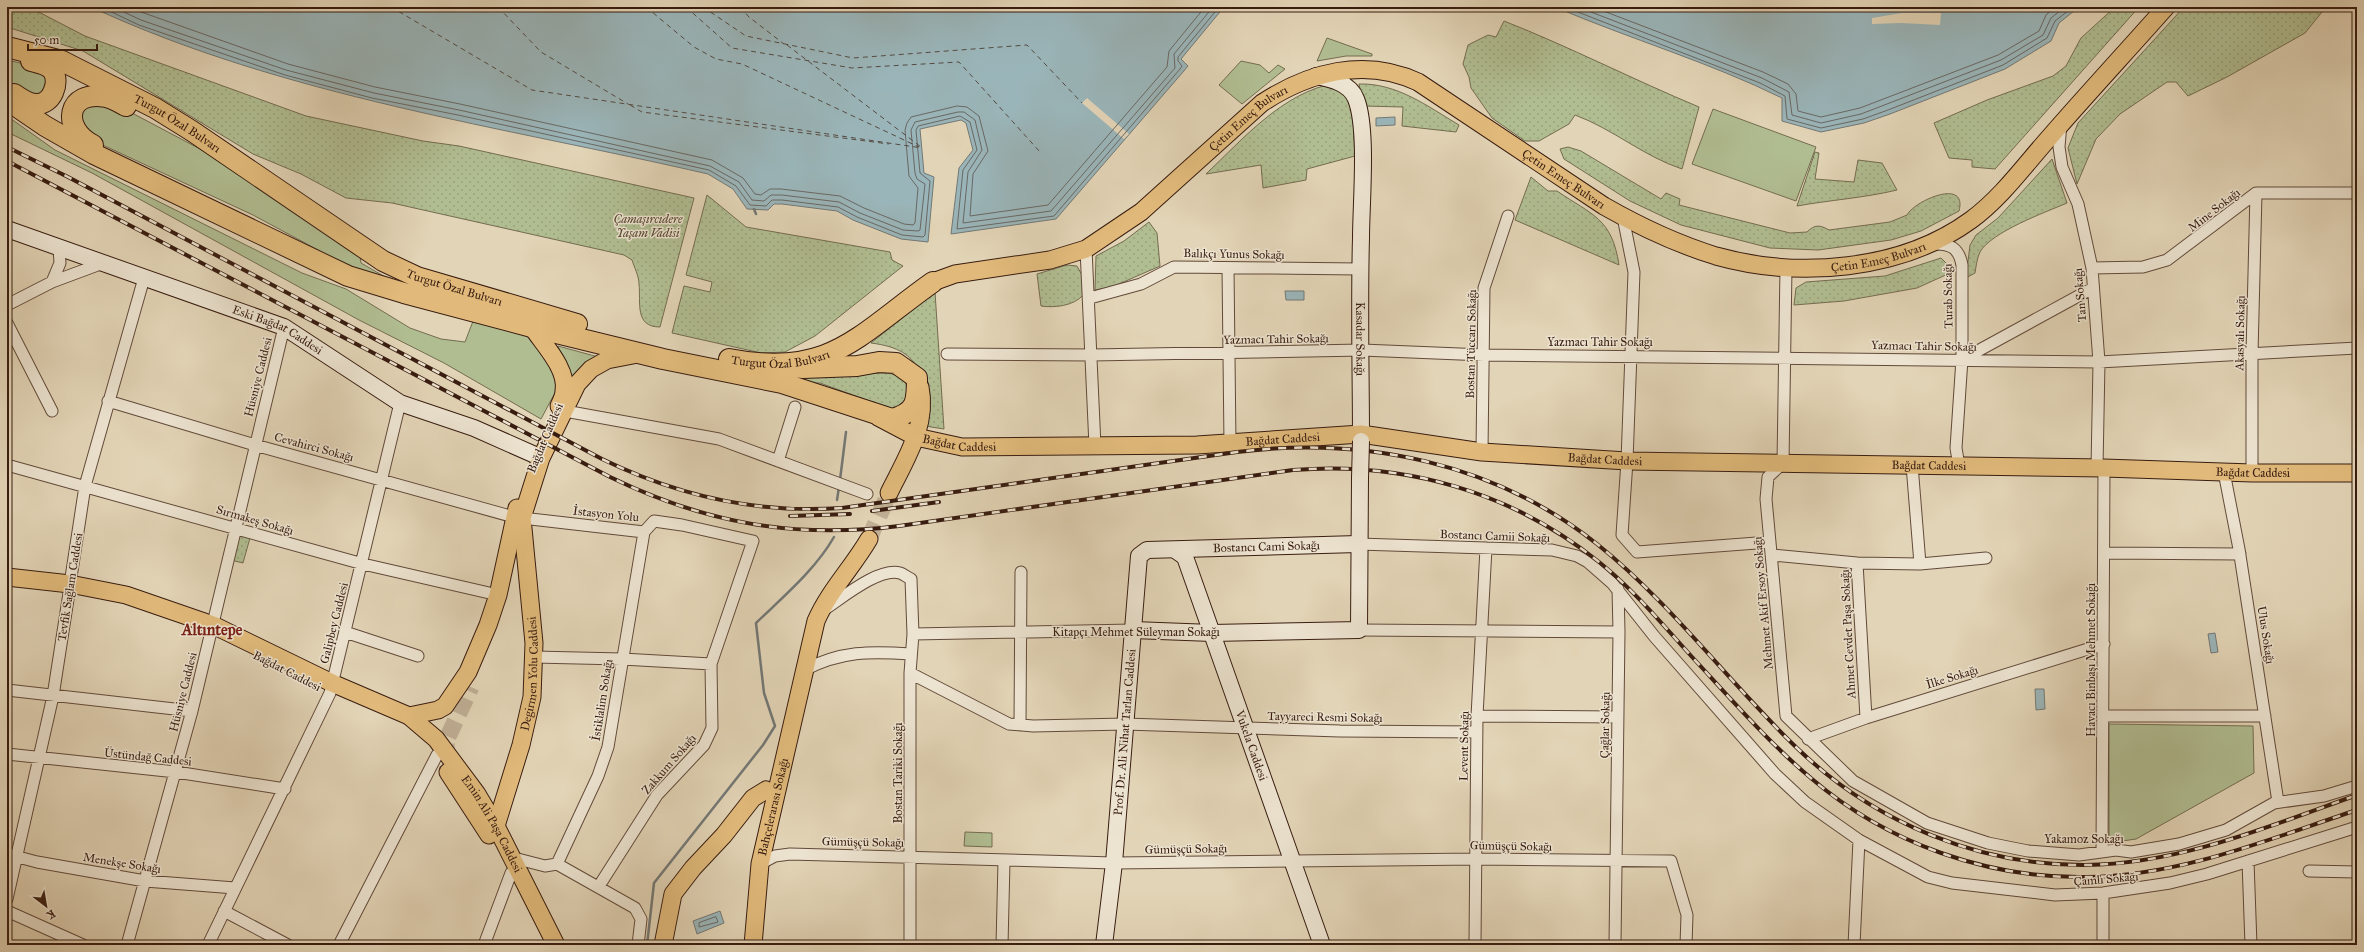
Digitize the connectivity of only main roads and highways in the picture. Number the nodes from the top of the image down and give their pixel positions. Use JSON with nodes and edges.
{"nodes":[{"id":1,"x":2166,"y":7,"type":"edge"},
{"id":2,"x":7,"y":47,"type":"edge"},
{"id":3,"x":7,"y":54,"type":"edge"},
{"id":4,"x":1314,"y":76,"type":"junction"},
{"id":5,"x":7,"y":90,"type":"edge"},
{"id":6,"x":7,"y":100,"type":"edge"},
{"id":7,"x":192,"y":131,"type":"junction"},
{"id":8,"x":227,"y":218,"type":"junction"},
{"id":9,"x":7,"y":229,"type":"edge"},
{"id":10,"x":933,"y":282,"type":"joint"},
{"id":11,"x":532,"y":327,"type":"junction"},
{"id":12,"x":643,"y":353,"type":"junction"},
{"id":13,"x":777,"y":365,"type":"junction"},
{"id":14,"x":917,"y":378,"type":"junction"},
{"id":15,"x":864,"y":410,"type":"junction"},
{"id":16,"x":916,"y":437,"type":"junction"},
{"id":17,"x":1361,"y":438,"type":"junction"},
{"id":18,"x":538,"y":456,"type":"junction"},
{"id":19,"x":2357,"y":473,"type":"edge"},
{"id":20,"x":889,"y":493,"type":"tunnel mouth"},
{"id":21,"x":518,"y":517,"type":"junction"},
{"id":22,"x":868,"y":539,"type":"tunnel mouth"},
{"id":23,"x":1358,"y":544,"type":"junction"},
{"id":24,"x":1175,"y":550,"type":"junction"},
{"id":25,"x":7,"y":577,"type":"edge"},
{"id":26,"x":7,"y":588,"type":"edge"},
{"id":27,"x":70,"y":588,"type":"junction"},
{"id":28,"x":488,"y":625,"type":"junction"},
{"id":29,"x":1133,"y":630,"type":"junction"},
{"id":30,"x":1359,"y":630,"type":"joint"},
{"id":31,"x":1212,"y":633,"type":"junction"},
{"id":32,"x":331,"y":688,"type":"junction"},
{"id":33,"x":471,"y":688,"type":"tunnel mouth"},
{"id":34,"x":410,"y":716,"type":"junction"},
{"id":35,"x":437,"y":755,"type":"joint"},
{"id":36,"x":454,"y":772,"type":"tunnel mouth"},
{"id":37,"x":775,"y":796,"type":"junction"},
{"id":38,"x":496,"y":826,"type":"junction"},
{"id":39,"x":497,"y":845,"type":"junction"},
{"id":40,"x":547,"y":945,"type":"edge"},
{"id":41,"x":556,"y":945,"type":"edge"},
{"id":42,"x":663,"y":945,"type":"edge"},
{"id":43,"x":753,"y":945,"type":"edge"},
{"id":44,"x":1104,"y":945,"type":"edge"},
{"id":45,"x":1322,"y":945,"type":"edge"}],
"edges":[{"from":1,"to":4,"type":"main road","name":"Çetin Emeç Bulvarı"},
{"from":2,"to":7,"type":"highway","name":"Turgut Özal Bulvarı"},
{"from":3,"to":5,"type":"highway"},
{"from":4,"to":10,"type":"main road","name":"Çetin Emeç Bulvarı"},
{"from":4,"to":17,"type":"main road","name":"Kasadar Sokağı"},
{"from":6,"to":8,"type":"highway","name":"Turgut Özal Bulvarı"},
{"from":7,"to":8,"type":"highway"},
{"from":7,"to":13,"type":"highway","name":"Turgut Özal Bulvarı"},
{"from":8,"to":11,"type":"highway","name":"Turgut Özal Bulvarı"},
{"from":9,"to":18,"type":"main road","name":"Eski Bağdat Caddesi"},
{"from":10,"to":13,"type":"highway","name":"Turgut Özal Bulvarı"},
{"from":11,"to":12,"type":"highway","name":"Turgut Özal Bulvarı"},
{"from":11,"to":18,"type":"main road","name":"Bağdat Caddesi"},
{"from":12,"to":15,"type":"highway","name":"Turgut Özal Bulvarı"},
{"from":12,"to":18,"type":"main road","name":"Bağdat Caddesi"},
{"from":13,"to":14,"type":"highway"},
{"from":14,"to":15,"type":"highway","name":"Turgut Özal Bulvarı"},
{"from":14,"to":16,"type":"main road"},
{"from":15,"to":16,"type":"main road","name":"Bağdat Caddesi"},
{"from":16,"to":17,"type":"main road","name":"Bağdat Caddesi"},
{"from":16,"to":20,"type":"main road"},
{"from":17,"to":19,"type":"main road","name":"Bağdat Caddesi"},
{"from":17,"to":23,"type":"main road","name":"Kasadar Sokağı","bridge":true},
{"from":18,"to":21,"type":"main road","name":"Bağdat Caddesi"},
{"from":21,"to":28,"type":"main road","name":"Bağdat Caddesi"},
{"from":21,"to":38,"type":"main road","name":"Degirmen Yolu Caddesi"},
{"from":22,"to":37,"type":"main road","name":"Bahçelerarası Sokağı"},
{"from":23,"to":24,"type":"main road","name":"Bostancı Cami Sokağı"},
{"from":23,"to":30,"type":"main road","name":"Kasadar Sokağı"},
{"from":24,"to":29,"type":"main road","name":"Prof. Dr. Ali Nihat Tarlan Caddesi"},
{"from":24,"to":31,"type":"main road","name":"Vukela Caddesi"},
{"from":25,"to":27,"type":"main road","name":"Bağdat Caddesi"},
{"from":26,"to":27,"type":"main road","name":"Bağdat Caddesi"},
{"from":27,"to":32,"type":"main road","name":"Bağdat Caddesi"},
{"from":28,"to":33,"type":"main road"},
{"from":28,"to":34,"type":"main road"},
{"from":29,"to":31,"type":"main road","name":"Kitapçı Mehmet Süleyman Sokağı"},
{"from":29,"to":44,"type":"main road","name":"Prof. Dr. Ali Nihat Tarlan Caddesi"},
{"from":30,"to":31,"type":"main road","name":"Kitapçı Mehmet Süleyman Sokağı"},
{"from":31,"to":45,"type":"main road","name":"Vukela Caddesi"},
{"from":32,"to":34,"type":"main road","name":"Bağdat Caddesi"},
{"from":32,"to":35,"type":"main road","name":"Bağdat Caddesi"},
{"from":34,"to":38,"type":"main road","name":"Emin Ali Paşa Caddesi"},
{"from":35,"to":39,"type":"main road","name":"Emin Ali Paşa Caddesi"},
{"from":36,"to":39,"type":"main road"},
{"from":37,"to":42,"type":"main road"},
{"from":37,"to":43,"type":"main road","name":"Bahçelerarası Sokağı"},
{"from":38,"to":41,"type":"main road","name":"Emin Ali Paşa Caddesi"},
{"from":39,"to":40,"type":"main road","name":"Emin Ali Paşa Caddesi"}]}
